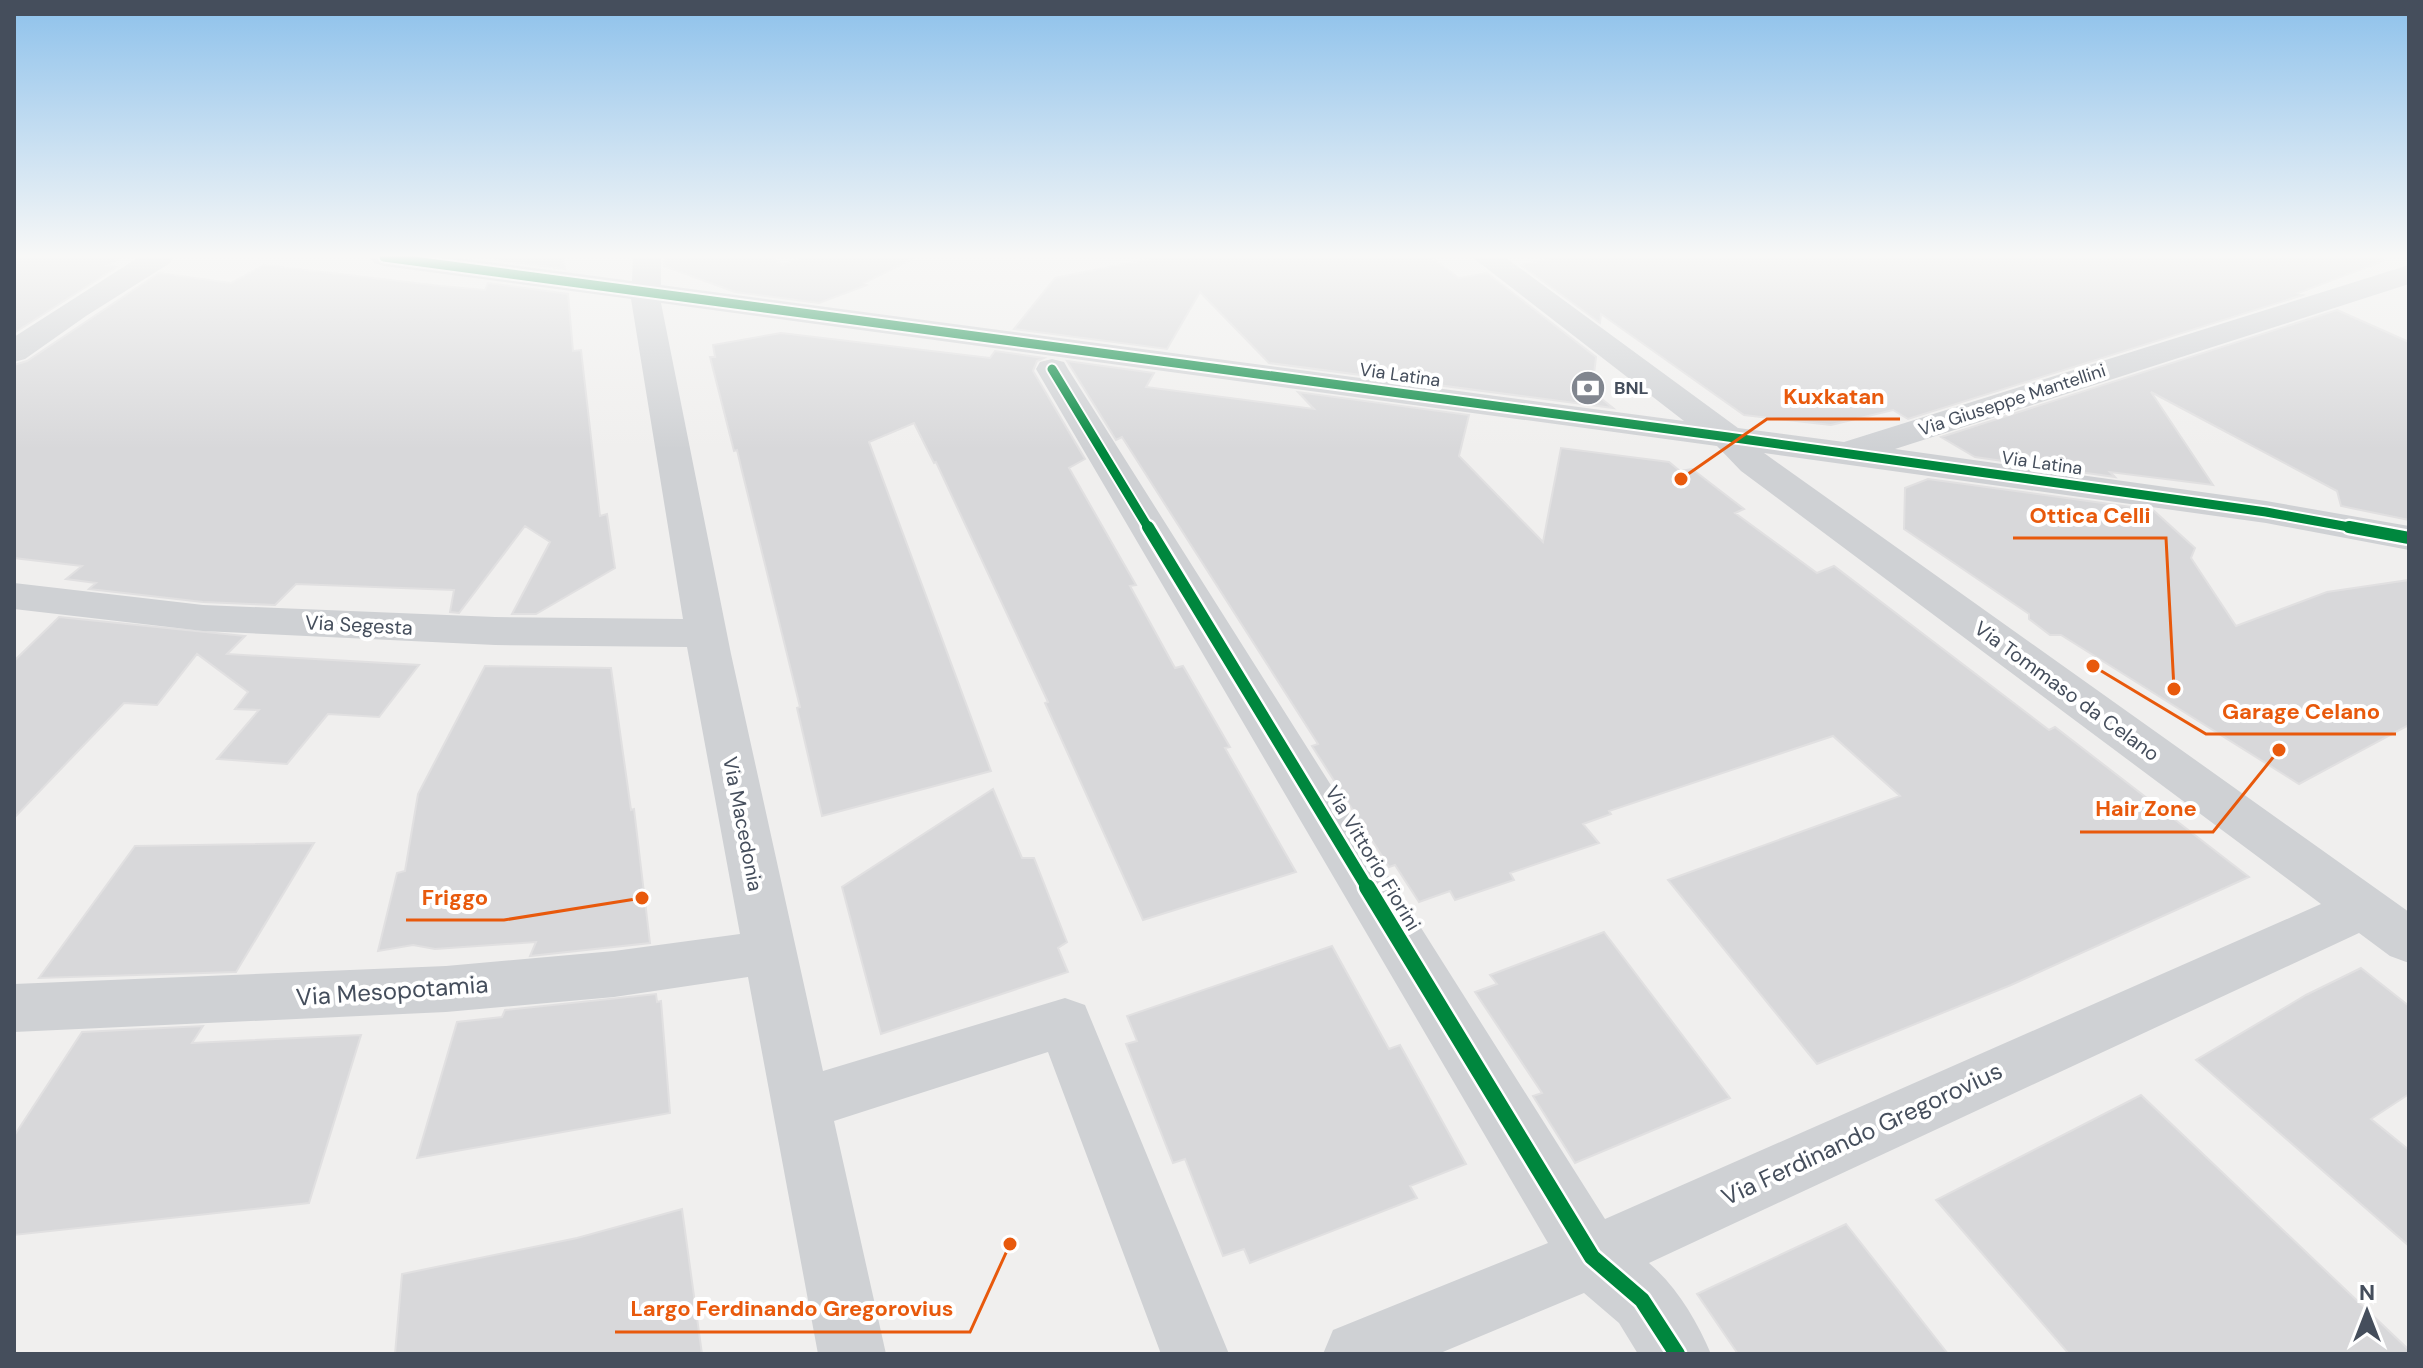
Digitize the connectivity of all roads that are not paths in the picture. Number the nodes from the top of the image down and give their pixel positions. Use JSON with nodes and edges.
{"nodes":[{"id":1,"x":58,"y":321,"type":"edge"},
{"id":2,"x":654,"y":321,"type":"edge"},
{"id":3,"x":957,"y":321,"type":"edge"},
{"id":4,"x":1572,"y":321,"type":"edge"},
{"id":5,"x":2262,"y":321,"type":"edge"},
{"id":6,"x":14,"y":352,"type":"edge"},
{"id":7,"x":1052,"y":369,"type":"dead end"},
{"id":8,"x":1728,"y":437,"type":"junction"},
{"id":9,"x":1844,"y":454,"type":"junction"},
{"id":10,"x":2409,"y":538,"type":"edge"},
{"id":11,"x":14,"y":596,"type":"edge"},
{"id":12,"x":706,"y":633,"type":"junction"},
{"id":13,"x":2364,"y":908,"type":"junction"},
{"id":14,"x":2409,"y":941,"type":"edge"},
{"id":15,"x":769,"y":952,"type":"junction"},
{"id":16,"x":14,"y":1008,"type":"edge"},
{"id":17,"x":800,"y":1105,"type":"junction"},
{"id":18,"x":1592,"y":1257,"type":"junction"},
{"id":19,"x":852,"y":1354,"type":"edge"},
{"id":20,"x":1195,"y":1354,"type":"edge"},
{"id":21,"x":1357,"y":1354,"type":"edge"},
{"id":22,"x":1677,"y":1354,"type":"edge"}],
"edges":[{"from":1,"to":6,"type":"street"},
{"from":2,"to":12,"type":"street","name":"Via Macedonia"},
{"from":3,"to":8,"type":"street","name":"Via Latina"},
{"from":4,"to":8,"type":"street","name":"Via Tommaso da Celano"},
{"from":5,"to":9,"type":"street","name":"Via Giuseppe Mantellini"},
{"from":7,"to":18,"type":"street","name":"Via Vittorio Fiorini"},
{"from":8,"to":9,"type":"street","name":"Via Latina"},
{"from":8,"to":13,"type":"street","name":"Via Tommaso da Celano"},
{"from":9,"to":10,"type":"street","name":"Via Latina"},
{"from":11,"to":12,"type":"street","name":"Via Segesta"},
{"from":12,"to":15,"type":"street","name":"Via Macedonia"},
{"from":13,"to":14,"type":"street","name":"Via Tommaso da Celano"},
{"from":13,"to":18,"type":"street","name":"Via Ferdinando Gregorovius"},
{"from":15,"to":16,"type":"street","name":"Via Mesopotamia"},
{"from":15,"to":17,"type":"street","name":"Via Macedonia"},
{"from":17,"to":19,"type":"street","name":"Via Macedonia"},
{"from":17,"to":20,"type":"street"},
{"from":18,"to":21,"type":"street","name":"Via Ferdinando Gregorovius"},
{"from":18,"to":22,"type":"street","name":"Via Vittorio Fiorini"}]}
